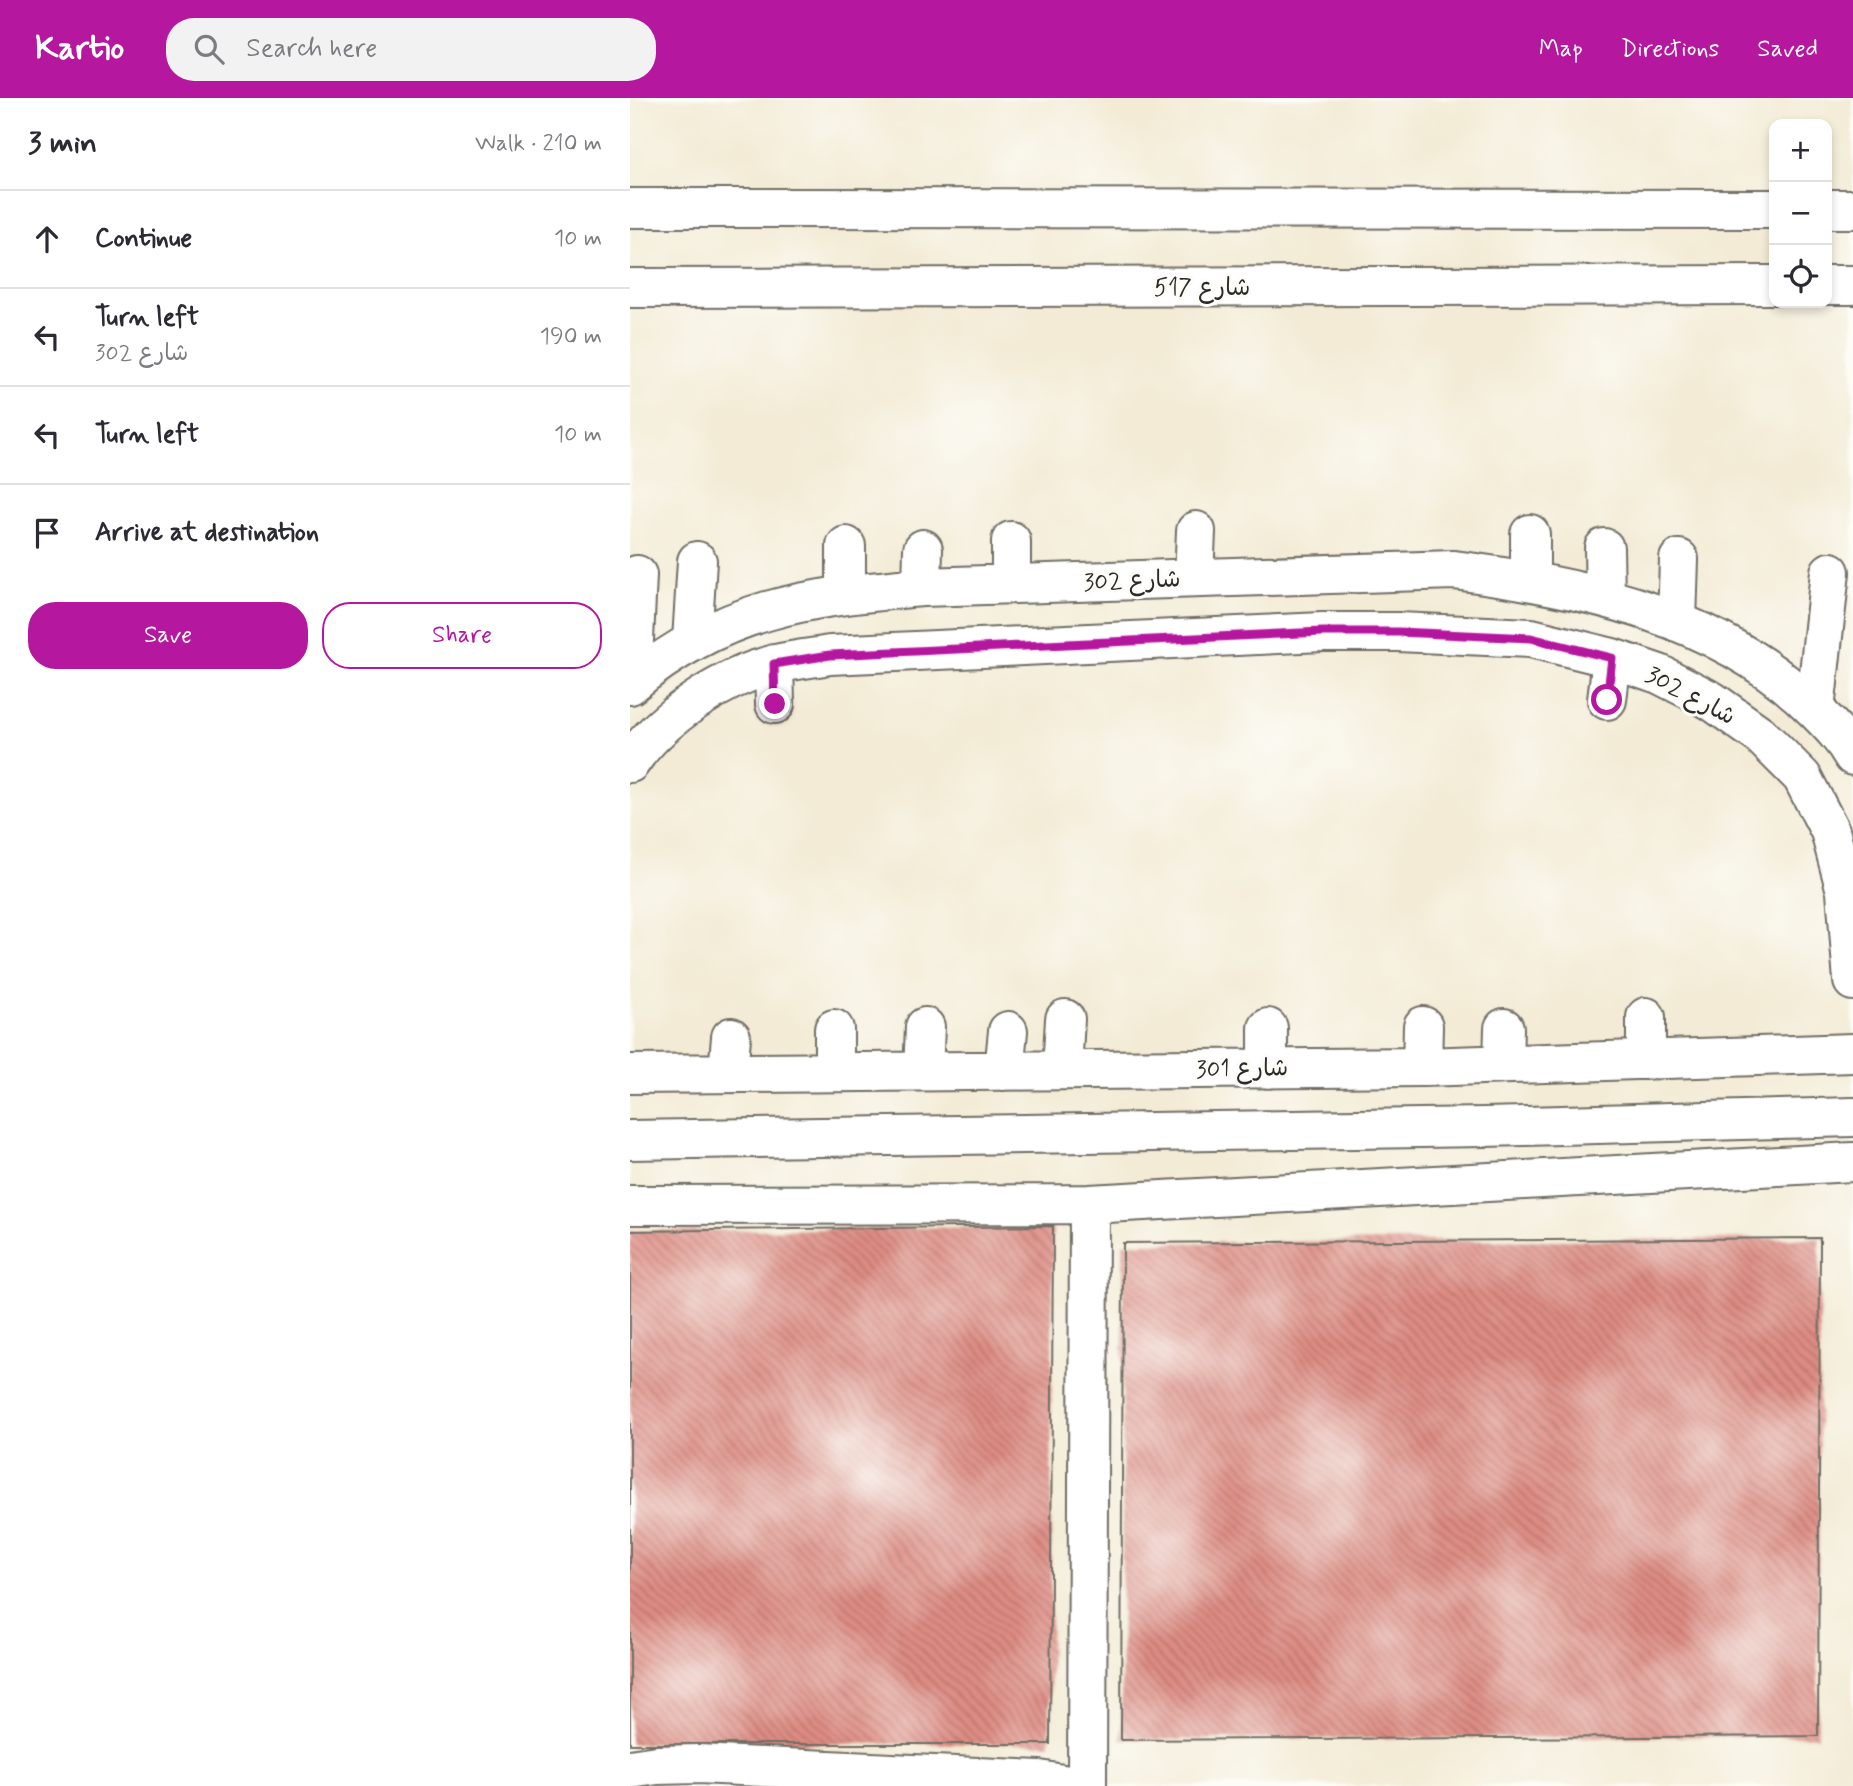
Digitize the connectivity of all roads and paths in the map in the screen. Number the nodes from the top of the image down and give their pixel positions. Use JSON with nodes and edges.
{"nodes":[{"id":1,"x":630,"y":208,"type":"edge"},
{"id":2,"x":1769,"y":209,"type":"edge"},
{"id":3,"x":1832,"y":209,"type":"edge"},
{"id":4,"x":1853,"y":209,"type":"edge"},
{"id":5,"x":1769,"y":285,"type":"edge"},
{"id":6,"x":1832,"y":285,"type":"edge"},
{"id":7,"x":1853,"y":285,"type":"edge"},
{"id":8,"x":630,"y":288,"type":"edge"},
{"id":9,"x":1196,"y":531,"type":"dead end"},
{"id":10,"x":1530,"y":534,"type":"dead end"},
{"id":11,"x":1011,"y":541,"type":"dead end"},
{"id":12,"x":846,"y":546,"type":"dead end"},
{"id":13,"x":1604,"y":548,"type":"dead end"},
{"id":14,"x":923,"y":549,"type":"dead end"},
{"id":15,"x":1679,"y":559,"type":"dead end"},
{"id":16,"x":697,"y":561,"type":"dead end"},
{"id":17,"x":1830,"y":572,"type":"dead end"},
{"id":18,"x":637,"y":575,"type":"dead end"},
{"id":19,"x":1194,"y":578,"type":"junction"},
{"id":20,"x":1530,"y":580,"type":"junction"},
{"id":21,"x":1011,"y":584,"type":"junction"},
{"id":22,"x":922,"y":587,"type":"junction"},
{"id":23,"x":846,"y":593,"type":"junction"},
{"id":24,"x":1605,"y":597,"type":"junction"},
{"id":25,"x":1677,"y":622,"type":"junction"},
{"id":26,"x":692,"y":641,"type":"junction"},
{"id":27,"x":1612,"y":658,"type":"junction"},
{"id":28,"x":774,"y":664,"type":"junction"},
{"id":29,"x":631,"y":684,"type":"edge"},
{"id":30,"x":1607,"y":700,"type":"dead end"},
{"id":31,"x":775,"y":704,"type":"dead end"},
{"id":32,"x":1815,"y":710,"type":"junction"},
{"id":33,"x":1850,"y":742,"type":"edge"},
{"id":34,"x":630,"y":763,"type":"edge"},
{"id":35,"x":1853,"y":981,"type":"edge"},
{"id":36,"x":1646,"y":1017,"type":"dead end"},
{"id":37,"x":1065,"y":1019,"type":"dead end"},
{"id":38,"x":1423,"y":1026,"type":"dead end"},
{"id":39,"x":925,"y":1027,"type":"dead end"},
{"id":40,"x":1268,"y":1028,"type":"dead end"},
{"id":41,"x":834,"y":1029,"type":"dead end"},
{"id":42,"x":1008,"y":1031,"type":"dead end"},
{"id":43,"x":1853,"y":1053,"type":"edge"},
{"id":44,"x":1646,"y":1060,"type":"junction"},
{"id":45,"x":1422,"y":1067,"type":"junction"},
{"id":46,"x":1268,"y":1069,"type":"junction"},
{"id":47,"x":1062,"y":1070,"type":"junction"},
{"id":48,"x":923,"y":1071,"type":"junction"},
{"id":49,"x":1004,"y":1071,"type":"junction"},
{"id":50,"x":834,"y":1072,"type":"junction"},
{"id":51,"x":630,"y":1074,"type":"edge"},
{"id":52,"x":1853,"y":1117,"type":"edge"},
{"id":53,"x":630,"y":1140,"type":"edge"},
{"id":54,"x":1853,"y":1162,"type":"edge"},
{"id":55,"x":1089,"y":1204,"type":"junction"},
{"id":56,"x":630,"y":1205,"type":"edge"},
{"id":57,"x":630,"y":1769,"type":"edge"},
{"id":58,"x":1074,"y":1786,"type":"edge"},
{"id":59,"x":1087,"y":1786,"type":"edge"}],
"edges":[{"from":1,"to":2,"type":"street"},
{"from":3,"to":4,"type":"street"},
{"from":5,"to":8,"type":"street","name":"شارع 517"},
{"from":6,"to":7,"type":"street"},
{"from":9,"to":19,"type":"street"},
{"from":10,"to":20,"type":"street"},
{"from":11,"to":21,"type":"street"},
{"from":12,"to":23,"type":"street"},
{"from":13,"to":24,"type":"street"},
{"from":14,"to":22,"type":"street"},
{"from":15,"to":25,"type":"street"},
{"from":16,"to":26,"type":"street"},
{"from":17,"to":32,"type":"street"},
{"from":18,"to":29,"type":"street"},
{"from":19,"to":20,"type":"street","name":"شارع 302"},
{"from":19,"to":21,"type":"street","name":"شارع 302"},
{"from":20,"to":24,"type":"street","name":"شارع 302"},
{"from":21,"to":22,"type":"street","name":"شارع 302"},
{"from":22,"to":23,"type":"street","name":"شارع 302"},
{"from":23,"to":26,"type":"street","name":"شارع 302"},
{"from":24,"to":25,"type":"street","name":"شارع 302"},
{"from":25,"to":32,"type":"street","name":"شارع 302"},
{"from":26,"to":29,"type":"street","name":"شارع 302"},
{"from":27,"to":28,"type":"street","name":"شارع 302"},
{"from":27,"to":30,"type":"street"},
{"from":27,"to":35,"type":"street","name":"شارع 302"},
{"from":28,"to":31,"type":"street"},
{"from":28,"to":34,"type":"street","name":"شارع 302"},
{"from":32,"to":33,"type":"street","name":"شارع 302"},
{"from":36,"to":44,"type":"street"},
{"from":37,"to":47,"type":"street"},
{"from":38,"to":45,"type":"street"},
{"from":39,"to":48,"type":"street"},
{"from":40,"to":46,"type":"street"},
{"from":41,"to":50,"type":"street"},
{"from":42,"to":49,"type":"street"},
{"from":43,"to":44,"type":"street","name":"شارع 301"},
{"from":44,"to":45,"type":"street","name":"شارع 301"},
{"from":45,"to":46,"type":"street","name":"شارع 301"},
{"from":46,"to":47,"type":"street","name":"شارع 301"},
{"from":47,"to":49,"type":"street","name":"شارع 301"},
{"from":48,"to":49,"type":"street","name":"شارع 301"},
{"from":48,"to":50,"type":"street","name":"شارع 301"},
{"from":50,"to":51,"type":"street","name":"شارع 301"},
{"from":52,"to":53,"type":"street"},
{"from":54,"to":55,"type":"street"},
{"from":55,"to":56,"type":"street"},
{"from":55,"to":59,"type":"street"},
{"from":57,"to":58,"type":"street"}]}
